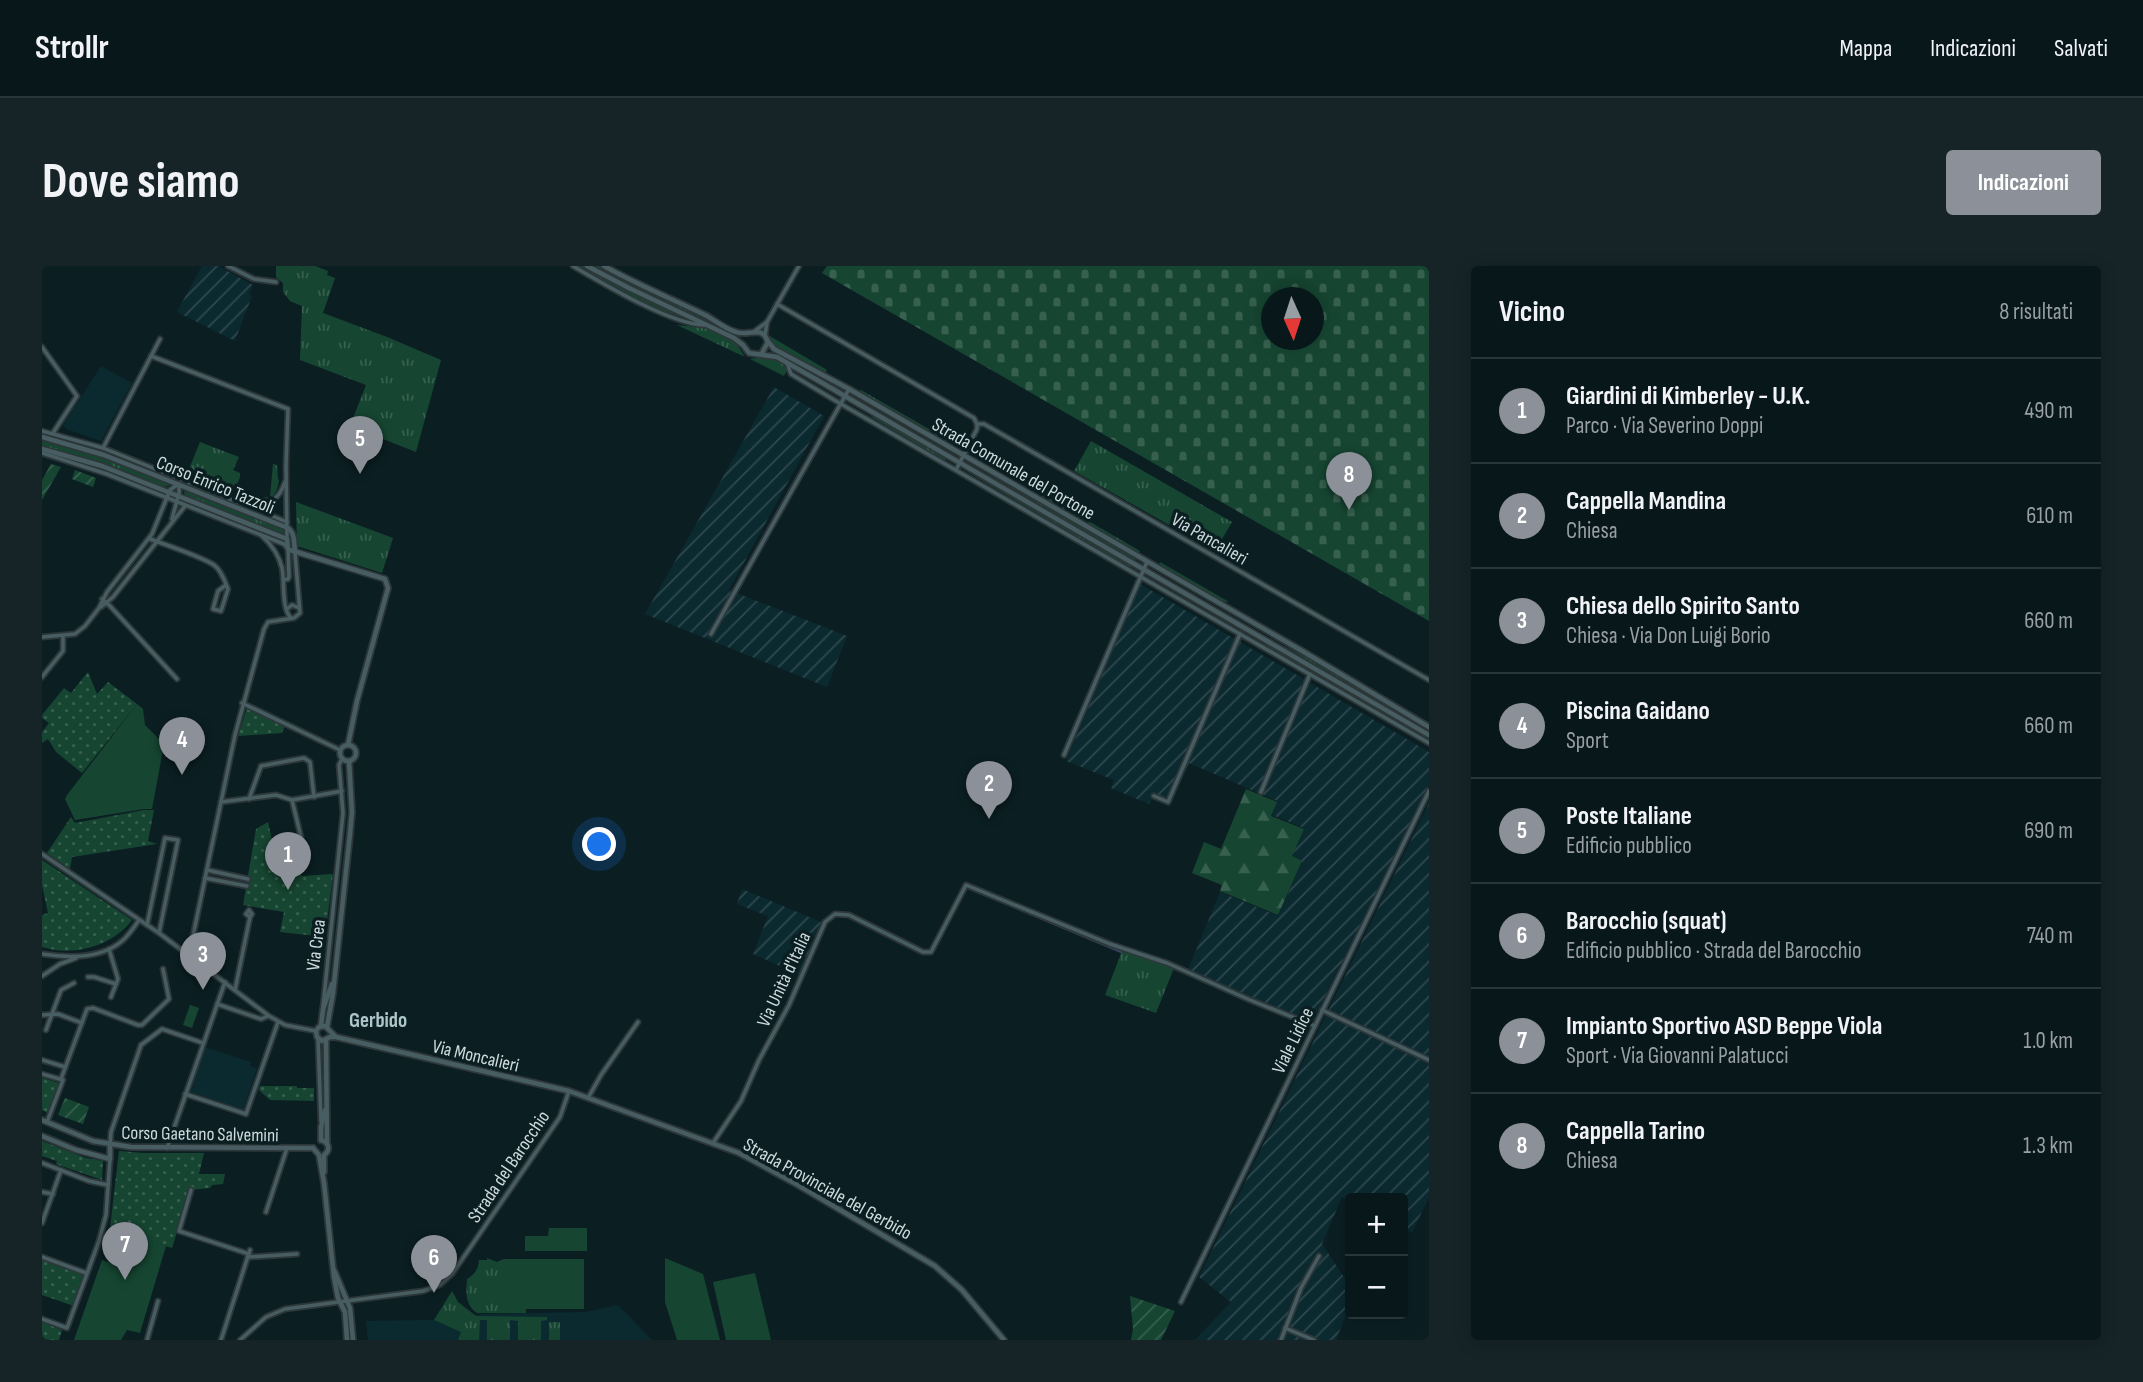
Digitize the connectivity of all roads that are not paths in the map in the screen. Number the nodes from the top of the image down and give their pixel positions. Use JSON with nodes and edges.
{"nodes":[{"id":1,"x":228,"y":266,"type":"edge"},
{"id":2,"x":573,"y":266,"type":"edge"},
{"id":3,"x":587,"y":266,"type":"edge"},
{"id":4,"x":604,"y":266,"type":"edge"},
{"id":5,"x":799,"y":266,"type":"edge"},
{"id":6,"x":276,"y":282,"type":"dead end"},
{"id":7,"x":777,"y":304,"type":"junction"},
{"id":8,"x":767,"y":322,"type":"junction"},
{"id":9,"x":707,"y":325,"type":"junction"},
{"id":10,"x":755,"y":331,"type":"junction"},
{"id":11,"x":747,"y":334,"type":"junction"},
{"id":12,"x":766,"y":338,"type":"junction"},
{"id":13,"x":160,"y":339,"type":"dead end"},
{"id":14,"x":743,"y":345,"type":"junction"},
{"id":15,"x":42,"y":347,"type":"edge"},
{"id":16,"x":761,"y":354,"type":"junction"},
{"id":17,"x":151,"y":356,"type":"junction"},
{"id":18,"x":787,"y":363,"type":"junction"},
{"id":19,"x":849,"y":389,"type":"junction"},
{"id":20,"x":845,"y":396,"type":"junction"},
{"id":21,"x":841,"y":404,"type":"junction"},
{"id":22,"x":977,"y":424,"type":"junction"},
{"id":23,"x":42,"y":431,"type":"edge"},
{"id":24,"x":53,"y":433,"type":"junction"},
{"id":25,"x":42,"y":437,"type":"edge"},
{"id":26,"x":83,"y":442,"type":"junction"},
{"id":27,"x":68,"y":443,"type":"junction"},
{"id":28,"x":103,"y":448,"type":"junction"},
{"id":29,"x":42,"y":451,"type":"edge"},
{"id":30,"x":963,"y":455,"type":"junction"},
{"id":31,"x":127,"y":457,"type":"junction"},
{"id":32,"x":960,"y":462,"type":"junction"},
{"id":33,"x":134,"y":466,"type":"junction"},
{"id":34,"x":957,"y":470,"type":"junction"},
{"id":35,"x":133,"y":478,"type":"junction"},
{"id":36,"x":286,"y":480,"type":"junction"},
{"id":37,"x":179,"y":484,"type":"junction"},
{"id":38,"x":139,"y":486,"type":"junction"},
{"id":39,"x":168,"y":495,"type":"junction"},
{"id":40,"x":178,"y":499,"type":"junction"},
{"id":41,"x":186,"y":505,"type":"junction"},
{"id":42,"x":246,"y":506,"type":"junction"},
{"id":43,"x":171,"y":523,"type":"junction"},
{"id":44,"x":287,"y":525,"type":"junction"},
{"id":45,"x":259,"y":533,"type":"junction"},
{"id":46,"x":149,"y":538,"type":"junction"},
{"id":47,"x":287,"y":539,"type":"junction"},
{"id":48,"x":156,"y":542,"type":"junction"},
{"id":49,"x":288,"y":549,"type":"junction"},
{"id":50,"x":295,"y":551,"type":"junction"},
{"id":51,"x":1147,"y":562,"type":"junction"},
{"id":52,"x":1144,"y":569,"type":"junction"},
{"id":53,"x":1141,"y":576,"type":"junction"},
{"id":54,"x":284,"y":580,"type":"junction"},
{"id":55,"x":226,"y":585,"type":"junction"},
{"id":56,"x":102,"y":599,"type":"junction"},
{"id":57,"x":107,"y":603,"type":"junction"},
{"id":58,"x":99,"y":607,"type":"junction"},
{"id":59,"x":299,"y":608,"type":"junction"},
{"id":60,"x":289,"y":614,"type":"junction"},
{"id":61,"x":1247,"y":620,"type":"junction"},
{"id":62,"x":1244,"y":627,"type":"junction"},
{"id":63,"x":711,"y":634,"type":"dead end"},
{"id":64,"x":1240,"y":634,"type":"junction"},
{"id":65,"x":42,"y":636,"type":"edge"},
{"id":66,"x":62,"y":636,"type":"junction"},
{"id":67,"x":1310,"y":674,"type":"junction"},
{"id":68,"x":42,"y":677,"type":"edge"},
{"id":69,"x":177,"y":679,"type":"dead end"},
{"id":70,"x":1429,"y":680,"type":"edge"},
{"id":71,"x":242,"y":703,"type":"junction"},
{"id":72,"x":1379,"y":714,"type":"junction"},
{"id":73,"x":1397,"y":716,"type":"junction"},
{"id":74,"x":1429,"y":727,"type":"edge"},
{"id":75,"x":1429,"y":735,"type":"edge"},
{"id":76,"x":1429,"y":743,"type":"edge"},
{"id":77,"x":348,"y":746,"type":"junction"},
{"id":78,"x":340,"y":750,"type":"junction"},
{"id":79,"x":1064,"y":755,"type":"dead end"},
{"id":80,"x":346,"y":760,"type":"junction"},
{"id":81,"x":342,"y":791,"type":"junction"},
{"id":82,"x":1429,"y":791,"type":"edge"},
{"id":83,"x":1261,"y":792,"type":"dead end"},
{"id":84,"x":1154,"y":796,"type":"dead end"},
{"id":85,"x":314,"y":797,"type":"junction"},
{"id":86,"x":249,"y":799,"type":"junction"},
{"id":87,"x":292,"y":800,"type":"junction"},
{"id":88,"x":221,"y":802,"type":"junction"},
{"id":89,"x":42,"y":854,"type":"edge"},
{"id":90,"x":294,"y":867,"type":"dead end"},
{"id":91,"x":207,"y":870,"type":"junction"},
{"id":92,"x":205,"y":878,"type":"junction"},
{"id":93,"x":248,"y":879,"type":"dead end"},
{"id":94,"x":247,"y":886,"type":"dead end"},
{"id":95,"x":250,"y":917,"type":"dead end"},
{"id":96,"x":139,"y":920,"type":"junction"},
{"id":97,"x":147,"y":925,"type":"junction"},
{"id":98,"x":159,"y":933,"type":"junction"},
{"id":99,"x":109,"y":949,"type":"junction"},
{"id":100,"x":42,"y":954,"type":"edge"},
{"id":101,"x":189,"y":955,"type":"junction"},
{"id":102,"x":81,"y":956,"type":"junction"},
{"id":103,"x":163,"y":969,"type":"dead end"},
{"id":104,"x":42,"y":976,"type":"edge"},
{"id":105,"x":88,"y":977,"type":"dead end"},
{"id":106,"x":333,"y":979,"type":"junction"},
{"id":107,"x":225,"y":982,"type":"junction"},
{"id":108,"x":74,"y":983,"type":"dead end"},
{"id":109,"x":116,"y":984,"type":"junction"},
{"id":110,"x":235,"y":990,"type":"junction"},
{"id":111,"x":111,"y":997,"type":"dead end"},
{"id":112,"x":217,"y":1004,"type":"junction"},
{"id":113,"x":323,"y":1009,"type":"junction"},
{"id":114,"x":1322,"y":1010,"type":"junction"},
{"id":115,"x":42,"y":1015,"type":"edge"},
{"id":116,"x":52,"y":1015,"type":"junction"},
{"id":117,"x":268,"y":1016,"type":"junction"},
{"id":118,"x":278,"y":1022,"type":"junction"},
{"id":119,"x":638,"y":1022,"type":"dead end"},
{"id":120,"x":82,"y":1023,"type":"junction"},
{"id":121,"x":324,"y":1026,"type":"junction"},
{"id":122,"x":1315,"y":1026,"type":"junction"},
{"id":123,"x":46,"y":1030,"type":"dead end"},
{"id":124,"x":316,"y":1031,"type":"junction"},
{"id":125,"x":327,"y":1038,"type":"junction"},
{"id":126,"x":203,"y":1043,"type":"junction"},
{"id":127,"x":42,"y":1060,"type":"edge"},
{"id":128,"x":1429,"y":1060,"type":"edge"},
{"id":129,"x":65,"y":1067,"type":"junction"},
{"id":130,"x":42,"y":1073,"type":"edge"},
{"id":131,"x":61,"y":1079,"type":"junction"},
{"id":132,"x":569,"y":1091,"type":"junction"},
{"id":133,"x":185,"y":1094,"type":"junction"},
{"id":134,"x":588,"y":1098,"type":"junction"},
{"id":135,"x":326,"y":1104,"type":"junction"},
{"id":136,"x":45,"y":1121,"type":"edge"},
{"id":137,"x":321,"y":1127,"type":"junction"},
{"id":138,"x":42,"y":1136,"type":"edge"},
{"id":139,"x":321,"y":1140,"type":"junction"},
{"id":140,"x":327,"y":1143,"type":"junction"},
{"id":141,"x":713,"y":1143,"type":"junction"},
{"id":142,"x":110,"y":1145,"type":"junction"},
{"id":143,"x":167,"y":1148,"type":"junction"},
{"id":144,"x":287,"y":1148,"type":"junction"},
{"id":145,"x":313,"y":1148,"type":"junction"},
{"id":146,"x":322,"y":1155,"type":"junction"},
{"id":147,"x":110,"y":1159,"type":"junction"},
{"id":148,"x":42,"y":1164,"type":"edge"},
{"id":149,"x":61,"y":1170,"type":"junction"},
{"id":150,"x":108,"y":1185,"type":"junction"},
{"id":151,"x":191,"y":1190,"type":"dead end"},
{"id":152,"x":42,"y":1192,"type":"edge"},
{"id":153,"x":53,"y":1194,"type":"junction"},
{"id":154,"x":266,"y":1212,"type":"dead end"},
{"id":155,"x":42,"y":1223,"type":"edge"},
{"id":156,"x":249,"y":1254,"type":"junction"},
{"id":157,"x":297,"y":1254,"type":"dead end"},
{"id":158,"x":1319,"y":1256,"type":"dead end"},
{"id":159,"x":42,"y":1257,"type":"edge"},
{"id":160,"x":87,"y":1273,"type":"junction"},
{"id":161,"x":158,"y":1301,"type":"dead end"},
{"id":162,"x":343,"y":1302,"type":"junction"},
{"id":163,"x":1181,"y":1302,"type":"dead end"},
{"id":164,"x":42,"y":1319,"type":"edge"},
{"id":165,"x":1285,"y":1328,"type":"junction"},
{"id":166,"x":148,"y":1340,"type":"edge"},
{"id":167,"x":221,"y":1340,"type":"edge"},
{"id":168,"x":240,"y":1340,"type":"edge"},
{"id":169,"x":348,"y":1340,"type":"edge"},
{"id":170,"x":353,"y":1340,"type":"edge"},
{"id":171,"x":1004,"y":1340,"type":"edge"},
{"id":172,"x":1281,"y":1340,"type":"edge"},
{"id":173,"x":1314,"y":1340,"type":"edge"}],
"edges":[{"from":1,"to":6,"type":"street"},
{"from":2,"to":9,"type":"street"},
{"from":3,"to":9,"type":"street"},
{"from":4,"to":11,"type":"street"},
{"from":5,"to":7,"type":"street"},
{"from":7,"to":8,"type":"street"},
{"from":7,"to":22,"type":"street","name":"Via Pancalieri"},
{"from":8,"to":10,"type":"street"},
{"from":8,"to":12,"type":"street"},
{"from":9,"to":14,"type":"street"},
{"from":10,"to":11,"type":"street"},
{"from":10,"to":12,"type":"street"},
{"from":11,"to":14,"type":"street"},
{"from":12,"to":16,"type":"street"},
{"from":12,"to":19,"type":"street","name":"Strada Comunale del Portone"},
{"from":13,"to":17,"type":"street"},
{"from":14,"to":16,"type":"street"},
{"from":15,"to":24,"type":"street"},
{"from":16,"to":18,"type":"street","name":"Strada Comunale del Portone"},
{"from":17,"to":28,"type":"street"},
{"from":17,"to":36,"type":"street","name":"Corso Enrico Tazzoli"},
{"from":18,"to":20,"type":"street","name":"Strada Comunale del Portone"},
{"from":18,"to":21,"type":"street","name":"Strada Comunale del Portone"},
{"from":19,"to":20,"type":"street"},
{"from":19,"to":30,"type":"street","name":"Strada Comunale del Portone"},
{"from":20,"to":21,"type":"street"},
{"from":20,"to":32,"type":"street","name":"Strada Comunale del Portone"},
{"from":21,"to":34,"type":"street","name":"Strada Comunale del Portone"},
{"from":21,"to":63,"type":"street"},
{"from":22,"to":30,"type":"street"},
{"from":22,"to":70,"type":"street","name":"Via Pancalieri"},
{"from":23,"to":24,"type":"street","name":"Corso Enrico Tazzoli"},
{"from":24,"to":26,"type":"street","name":"Corso Enrico Tazzoli"},
{"from":25,"to":27,"type":"street","name":"Corso Enrico Tazzoli"},
{"from":26,"to":27,"type":"street","name":"Corso Enrico Tazzoli"},
{"from":26,"to":28,"type":"street","name":"Corso Enrico Tazzoli"},
{"from":27,"to":33,"type":"street","name":"Corso Enrico Tazzoli"},
{"from":28,"to":31,"type":"street","name":"Corso Enrico Tazzoli"},
{"from":29,"to":35,"type":"street","name":"Corso Enrico Tazzoli"},
{"from":29,"to":38,"type":"street","name":"Corso Enrico Tazzoli"},
{"from":30,"to":32,"type":"street"},
{"from":30,"to":51,"type":"street","name":"Strada Comunale del Portone"},
{"from":31,"to":33,"type":"street","name":"Corso Enrico Tazzoli"},
{"from":31,"to":42,"type":"street","name":"Corso Enrico Tazzoli"},
{"from":32,"to":34,"type":"street"},
{"from":32,"to":52,"type":"street","name":"Strada Comunale del Portone"},
{"from":33,"to":37,"type":"street","name":"Corso Enrico Tazzoli"},
{"from":34,"to":53,"type":"street","name":"Strada Comunale del Portone"},
{"from":35,"to":38,"type":"street","name":"Corso Enrico Tazzoli"},
{"from":35,"to":39,"type":"street","name":"Corso Enrico Tazzoli"},
{"from":36,"to":42,"type":"street","name":"Corso Enrico Tazzoli"},
{"from":36,"to":44,"type":"street","name":"Corso Enrico Tazzoli"},
{"from":37,"to":39,"type":"street"},
{"from":37,"to":40,"type":"street"},
{"from":37,"to":44,"type":"street","name":"Corso Enrico Tazzoli"},
{"from":38,"to":39,"type":"street","name":"Corso Enrico Tazzoli"},
{"from":39,"to":40,"type":"street","name":"Corso Enrico Tazzoli"},
{"from":39,"to":46,"type":"street"},
{"from":40,"to":41,"type":"street","name":"Corso Enrico Tazzoli"},
{"from":40,"to":43,"type":"street"},
{"from":40,"to":47,"type":"street","name":"Corso Enrico Tazzoli"},
{"from":41,"to":43,"type":"street"},
{"from":41,"to":45,"type":"street","name":"Corso Enrico Tazzoli"},
{"from":42,"to":44,"type":"street","name":"Corso Enrico Tazzoli"},
{"from":43,"to":48,"type":"street"},
{"from":44,"to":47,"type":"street","name":"Corso Enrico Tazzoli"},
{"from":44,"to":50,"type":"street","name":"Corso Enrico Tazzoli"},
{"from":45,"to":49,"type":"street","name":"Corso Enrico Tazzoli"},
{"from":45,"to":54,"type":"street","name":"Corso Enrico Tazzoli"},
{"from":46,"to":48,"type":"street"},
{"from":46,"to":56,"type":"street"},
{"from":47,"to":49,"type":"street","name":"Corso Enrico Tazzoli"},
{"from":48,"to":55,"type":"street"},
{"from":48,"to":57,"type":"street"},
{"from":49,"to":50,"type":"street","name":"Corso Enrico Tazzoli"},
{"from":49,"to":54,"type":"street","name":"Corso Enrico Tazzoli"},
{"from":50,"to":59,"type":"street","name":"Corso Enrico Tazzoli"},
{"from":50,"to":77,"type":"street","name":"Corso Enrico Tazzoli"},
{"from":51,"to":52,"type":"street"},
{"from":51,"to":61,"type":"street","name":"Strada Comunale del Portone"},
{"from":52,"to":53,"type":"street"},
{"from":52,"to":62,"type":"street","name":"Strada Comunale del Portone"},
{"from":53,"to":64,"type":"street","name":"Strada Comunale del Portone"},
{"from":53,"to":79,"type":"street"},
{"from":54,"to":60,"type":"street","name":"Corso Enrico Tazzoli"},
{"from":55,"to":55,"type":"street"},
{"from":56,"to":57,"type":"street"},
{"from":56,"to":58,"type":"street"},
{"from":57,"to":58,"type":"street"},
{"from":57,"to":69,"type":"street"},
{"from":58,"to":66,"type":"street"},
{"from":59,"to":60,"type":"street"},
{"from":59,"to":60,"type":"street"},
{"from":60,"to":71,"type":"street"},
{"from":61,"to":62,"type":"street"},
{"from":61,"to":74,"type":"street","name":"Strada Comunale del Portone"},
{"from":62,"to":64,"type":"street"},
{"from":62,"to":73,"type":"street","name":"Strada Comunale del Portone"},
{"from":64,"to":67,"type":"street","name":"Strada Comunale del Portone"},
{"from":64,"to":84,"type":"street"},
{"from":65,"to":66,"type":"street"},
{"from":66,"to":68,"type":"street"},
{"from":67,"to":72,"type":"street","name":"Strada Comunale del Portone"},
{"from":67,"to":83,"type":"street"},
{"from":71,"to":78,"type":"street"},
{"from":71,"to":88,"type":"street"},
{"from":72,"to":73,"type":"street","name":"Strada Comunale del Portone"},
{"from":72,"to":76,"type":"street","name":"Strada Comunale del Portone"},
{"from":73,"to":75,"type":"street","name":"Strada Comunale del Portone"},
{"from":77,"to":78,"type":"street"},
{"from":77,"to":80,"type":"street"},
{"from":78,"to":80,"type":"street"},
{"from":80,"to":81,"type":"street","name":"Via Crea"},
{"from":80,"to":106,"type":"street","name":"Via Crea"},
{"from":81,"to":85,"type":"street"},
{"from":81,"to":113,"type":"street","name":"Via Crea"},
{"from":82,"to":114,"type":"street","name":"Viale Lidice"},
{"from":85,"to":86,"type":"street"},
{"from":85,"to":87,"type":"street"},
{"from":86,"to":87,"type":"street"},
{"from":86,"to":88,"type":"street"},
{"from":87,"to":90,"type":"street"},
{"from":88,"to":91,"type":"street"},
{"from":89,"to":96,"type":"street"},
{"from":91,"to":92,"type":"street"},
{"from":91,"to":93,"type":"street"},
{"from":92,"to":94,"type":"street"},
{"from":92,"to":101,"type":"street"},
{"from":95,"to":110,"type":"street"},
{"from":96,"to":97,"type":"street"},
{"from":96,"to":99,"type":"street"},
{"from":97,"to":98,"type":"street"},
{"from":97,"to":98,"type":"street"},
{"from":98,"to":101,"type":"street"},
{"from":99,"to":102,"type":"street"},
{"from":99,"to":109,"type":"street"},
{"from":100,"to":102,"type":"street"},
{"from":101,"to":107,"type":"street"},
{"from":102,"to":104,"type":"street"},
{"from":103,"to":120,"type":"street"},
{"from":105,"to":109,"type":"street"},
{"from":106,"to":113,"type":"street","name":"Via Crea"},
{"from":106,"to":121,"type":"street","name":"Via Crea"},
{"from":107,"to":110,"type":"street"},
{"from":107,"to":112,"type":"street"},
{"from":108,"to":116,"type":"street"},
{"from":109,"to":111,"type":"street"},
{"from":110,"to":117,"type":"street"},
{"from":112,"to":117,"type":"street"},
{"from":112,"to":126,"type":"street"},
{"from":113,"to":121,"type":"street","name":"Via Crea"},
{"from":114,"to":122,"type":"street","name":"Viale Lidice"},
{"from":114,"to":128,"type":"street"},
{"from":115,"to":116,"type":"street"},
{"from":116,"to":120,"type":"street"},
{"from":116,"to":123,"type":"street"},
{"from":117,"to":118,"type":"street"},
{"from":118,"to":124,"type":"street"},
{"from":118,"to":133,"type":"street"},
{"from":119,"to":134,"type":"street"},
{"from":120,"to":129,"type":"street","name":"Corso Gaetano Salvemini"},
{"from":121,"to":124,"type":"street"},
{"from":121,"to":125,"type":"street"},
{"from":122,"to":141,"type":"street","name":"Via Unità d'Italia"},
{"from":122,"to":163,"type":"street","name":"Viale Lidice"},
{"from":124,"to":125,"type":"street"},
{"from":125,"to":132,"type":"street","name":"Via Moncalieri"},
{"from":125,"to":135,"type":"street"},
{"from":125,"to":137,"type":"street"},
{"from":126,"to":133,"type":"street"},
{"from":126,"to":142,"type":"street"},
{"from":127,"to":129,"type":"street"},
{"from":129,"to":131,"type":"street","name":"Corso Gaetano Salvemini"},
{"from":130,"to":131,"type":"street"},
{"from":131,"to":136,"type":"street","name":"Corso Gaetano Salvemini"},
{"from":132,"to":134,"type":"street","name":"Strada Provinciale del Gerbido"},
{"from":132,"to":162,"type":"street","name":"Strada del Barocchio"},
{"from":133,"to":143,"type":"street"},
{"from":134,"to":141,"type":"street","name":"Strada Provinciale del Gerbido"},
{"from":135,"to":137,"type":"street"},
{"from":135,"to":140,"type":"street"},
{"from":136,"to":142,"type":"street","name":"Corso Gaetano Salvemini"},
{"from":137,"to":139,"type":"street"},
{"from":138,"to":147,"type":"street","name":"Corso Gaetano Salvemini"},
{"from":139,"to":140,"type":"street"},
{"from":139,"to":145,"type":"street"},
{"from":140,"to":146,"type":"street"},
{"from":141,"to":171,"type":"street","name":"Strada Provinciale del Gerbido"},
{"from":142,"to":143,"type":"street","name":"Corso Gaetano Salvemini"},
{"from":142,"to":147,"type":"street"},
{"from":143,"to":144,"type":"street","name":"Corso Gaetano Salvemini"},
{"from":144,"to":145,"type":"street","name":"Corso Gaetano Salvemini"},
{"from":144,"to":154,"type":"street"},
{"from":145,"to":146,"type":"street"},
{"from":146,"to":162,"type":"street"},
{"from":147,"to":150,"type":"street"},
{"from":148,"to":149,"type":"street"},
{"from":149,"to":150,"type":"street"},
{"from":149,"to":153,"type":"street"},
{"from":150,"to":160,"type":"street"},
{"from":151,"to":156,"type":"street"},
{"from":152,"to":153,"type":"street"},
{"from":153,"to":155,"type":"street"},
{"from":156,"to":157,"type":"street"},
{"from":156,"to":167,"type":"street"},
{"from":158,"to":165,"type":"street"},
{"from":159,"to":160,"type":"street"},
{"from":160,"to":164,"type":"street"},
{"from":161,"to":166,"type":"street"},
{"from":162,"to":168,"type":"street","name":"Strada del Barocchio"},
{"from":162,"to":169,"type":"street"},
{"from":162,"to":170,"type":"street"},
{"from":165,"to":172,"type":"street"},
{"from":165,"to":173,"type":"street"}]}
